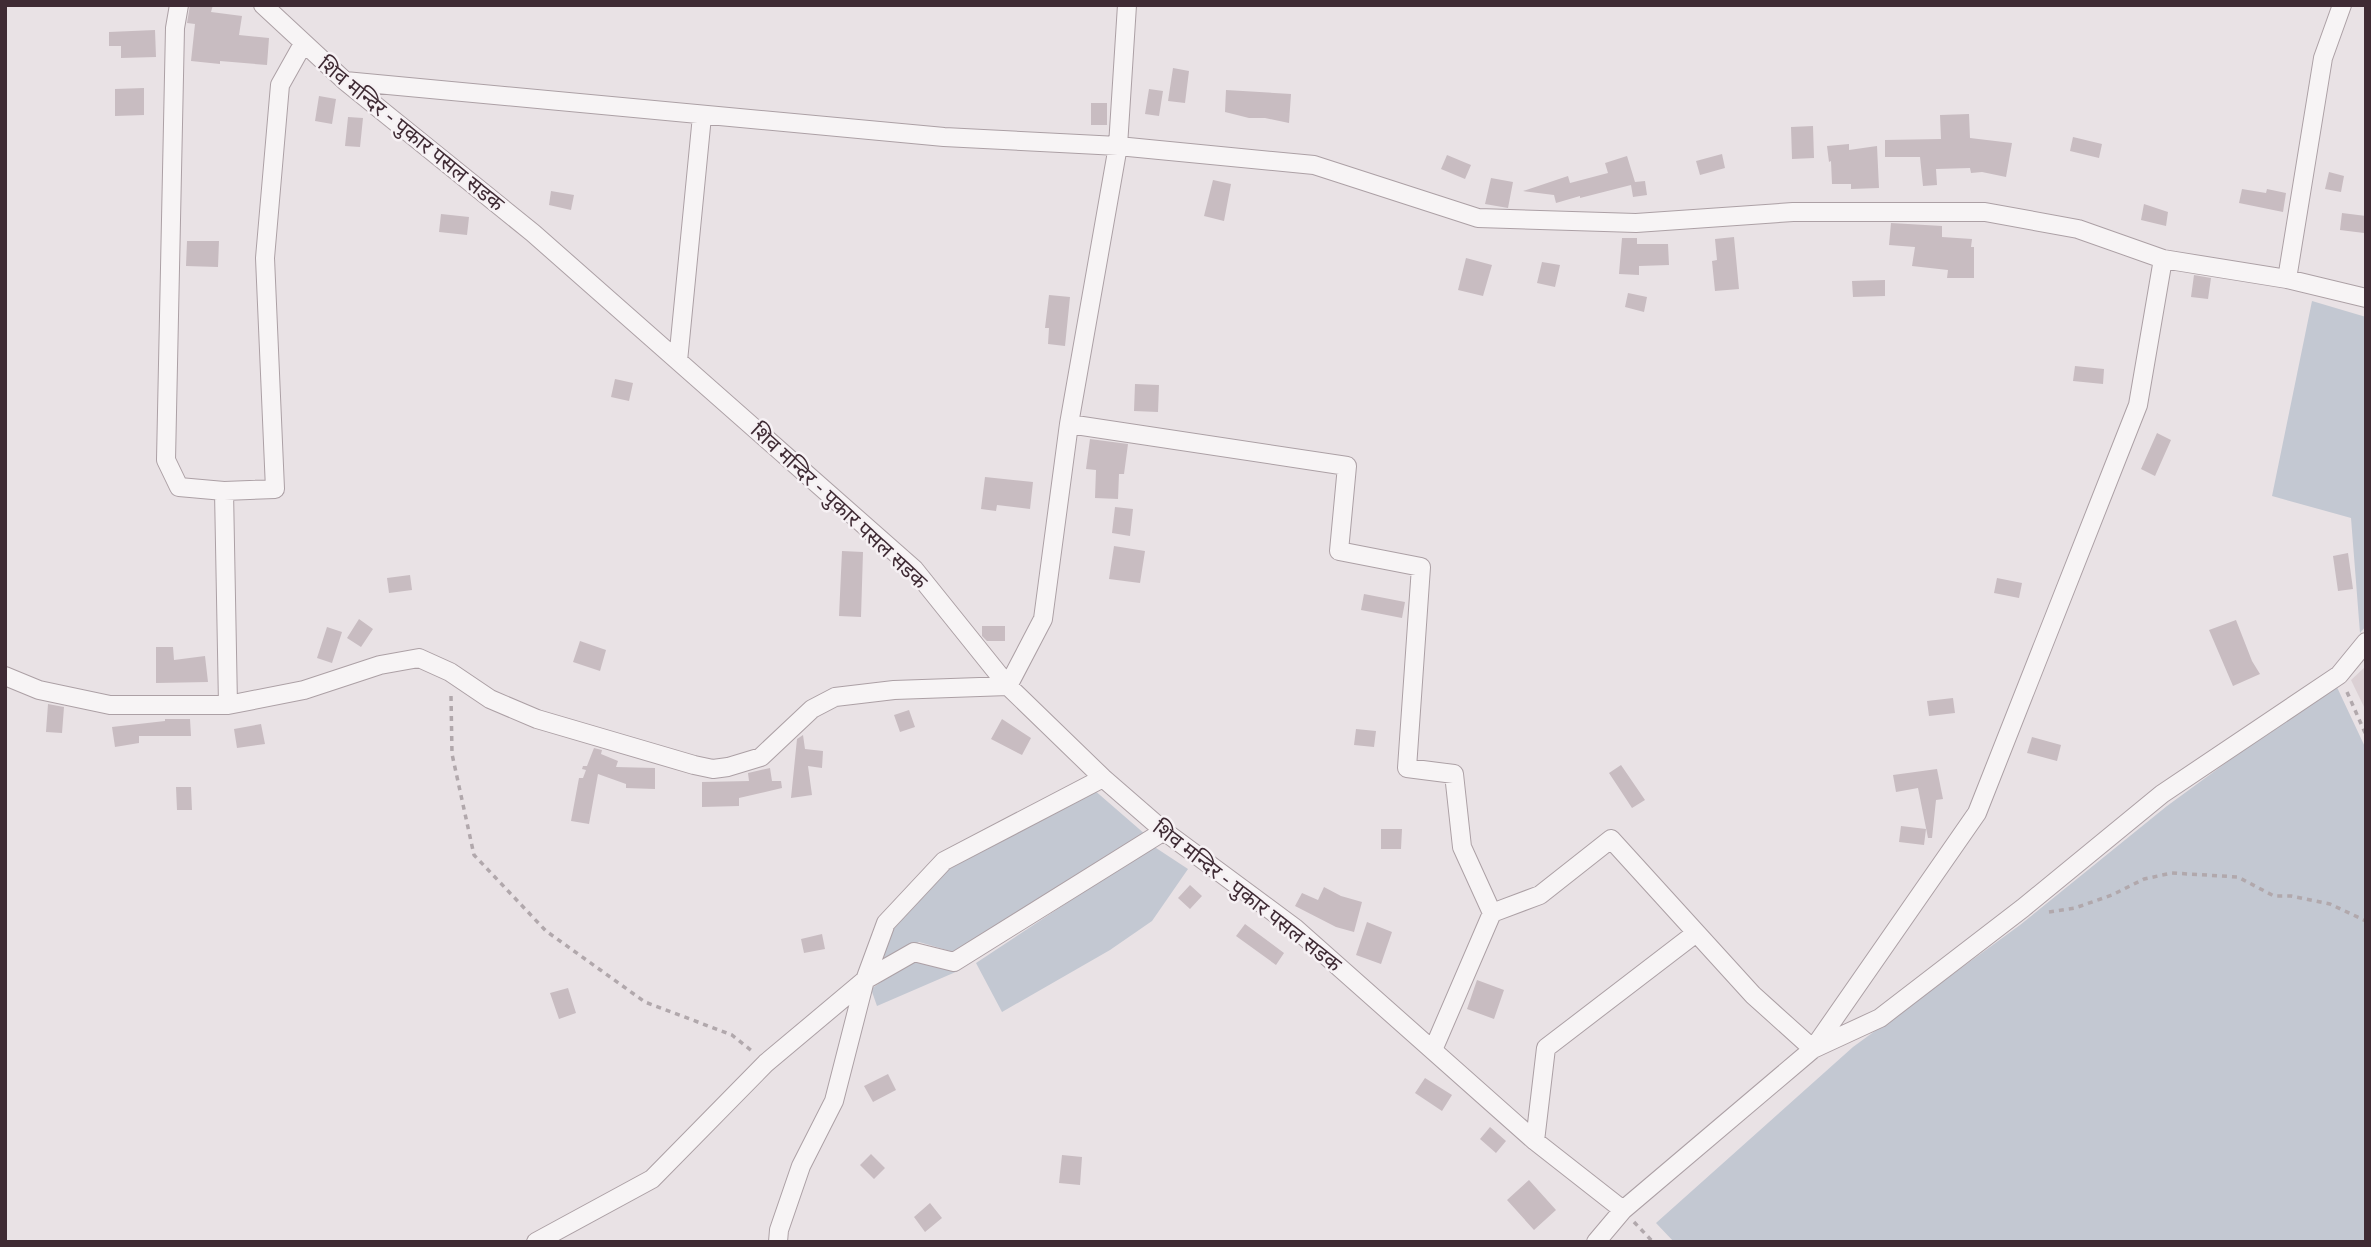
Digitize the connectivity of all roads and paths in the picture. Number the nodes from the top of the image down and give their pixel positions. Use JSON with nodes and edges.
{"nodes":[{"id":1,"x":178,"y":5,"type":"edge"},
{"id":2,"x":263,"y":5,"type":"edge"},
{"id":3,"x":1127,"y":5,"type":"edge"},
{"id":4,"x":2342,"y":5,"type":"edge"},
{"id":5,"x":303,"y":44,"type":"junction"},
{"id":6,"x":345,"y":81,"type":"junction"},
{"id":7,"x":702,"y":116,"type":"junction"},
{"id":8,"x":1118,"y":146,"type":"junction"},
{"id":9,"x":2163,"y":258,"type":"junction"},
{"id":10,"x":2287,"y":279,"type":"junction"},
{"id":11,"x":2366,"y":298,"type":"edge"},
{"id":12,"x":678,"y":361,"type":"junction"},
{"id":13,"x":1069,"y":424,"type":"junction"},
{"id":14,"x":224,"y":491,"type":"junction"},
{"id":15,"x":2366,"y":642,"type":"edge"},
{"id":16,"x":450,"y":673,"type":"junction"},
{"id":17,"x":2339,"y":675,"type":"junction"},
{"id":18,"x":5,"y":676,"type":"edge"},
{"id":19,"x":1008,"y":687,"type":"junction"},
{"id":20,"x":228,"y":705,"type":"junction"},
{"id":21,"x":2366,"y":735,"type":"edge"},
{"id":22,"x":1103,"y":778,"type":"junction"},
{"id":23,"x":1164,"y":831,"type":"junction"},
{"id":24,"x":2023,"y":908,"type":"junction"},
{"id":25,"x":1492,"y":913,"type":"junction"},
{"id":26,"x":2366,"y":921,"type":"edge"},
{"id":27,"x":1696,"y":933,"type":"junction"},
{"id":28,"x":864,"y":980,"type":"junction"},
{"id":29,"x":1813,"y":1049,"type":"junction"},
{"id":30,"x":1433,"y":1050,"type":"junction"},
{"id":31,"x":766,"y":1063,"type":"junction"},
{"id":32,"x":1535,"y":1141,"type":"junction"},
{"id":33,"x":1623,"y":1210,"type":"junction"},
{"id":34,"x":536,"y":1242,"type":"edge"},
{"id":35,"x":778,"y":1242,"type":"edge"},
{"id":36,"x":1596,"y":1242,"type":"edge"},
{"id":37,"x":1653,"y":1242,"type":"edge"}],
"edges":[{"from":1,"to":14,"type":"street"},
{"from":2,"to":5,"type":"street","name":"शिव मन्दिर - पुकार पसल सडक"},
{"from":3,"to":8,"type":"street"},
{"from":4,"to":10,"type":"street"},
{"from":5,"to":6,"type":"street","name":"शिव मन्दिर - पुकार पसल सडक"},
{"from":5,"to":14,"type":"street"},
{"from":6,"to":7,"type":"street"},
{"from":6,"to":12,"type":"street","name":"शिव मन्दिर - पुकार पसल सडक"},
{"from":7,"to":8,"type":"street"},
{"from":7,"to":12,"type":"street"},
{"from":8,"to":9,"type":"street"},
{"from":8,"to":13,"type":"street"},
{"from":9,"to":10,"type":"street"},
{"from":9,"to":29,"type":"street"},
{"from":10,"to":11,"type":"street"},
{"from":12,"to":19,"type":"street","name":"शिव मन्दिर - पुकार पसल सडक"},
{"from":13,"to":19,"type":"street"},
{"from":13,"to":25,"type":"street"},
{"from":14,"to":20,"type":"street"},
{"from":15,"to":17,"type":"street"},
{"from":16,"to":19,"type":"street"},
{"from":16,"to":20,"type":"street"},
{"from":16,"to":31,"type":"path"},
{"from":17,"to":21,"type":"path"},
{"from":17,"to":24,"type":"street"},
{"from":18,"to":20,"type":"street"},
{"from":19,"to":22,"type":"street","name":"शिव मन्दिर - पुकार पसल सडक"},
{"from":22,"to":23,"type":"street","name":"शिव मन्दिर - पुकार पसल सडक"},
{"from":22,"to":28,"type":"street"},
{"from":23,"to":28,"type":"street"},
{"from":23,"to":30,"type":"street","name":"शिव मन्दिर - पुकार पसल सडक"},
{"from":24,"to":26,"type":"path"},
{"from":24,"to":29,"type":"street"},
{"from":25,"to":27,"type":"street"},
{"from":25,"to":30,"type":"street"},
{"from":27,"to":29,"type":"street"},
{"from":27,"to":32,"type":"street"},
{"from":28,"to":31,"type":"street"},
{"from":28,"to":35,"type":"street"},
{"from":29,"to":33,"type":"street"},
{"from":30,"to":32,"type":"street","name":"शिव मन्दिर - पुकार पसल सडक"},
{"from":31,"to":34,"type":"street"},
{"from":32,"to":33,"type":"street","name":"शिव मन्दिर - पुकार पसल सडक"},
{"from":33,"to":36,"type":"street"},
{"from":33,"to":37,"type":"path"}]}
